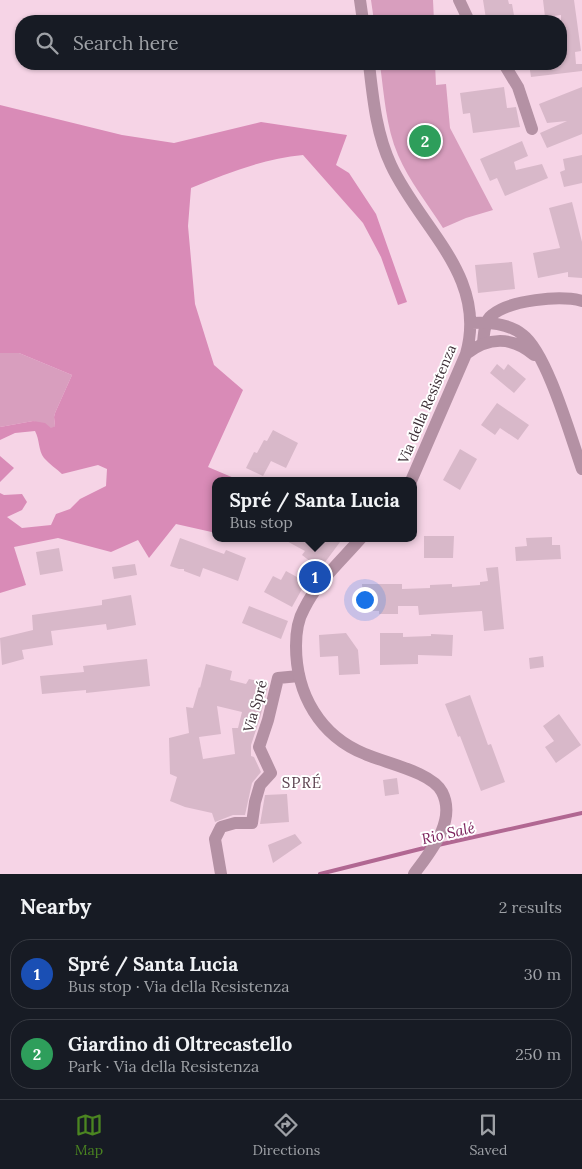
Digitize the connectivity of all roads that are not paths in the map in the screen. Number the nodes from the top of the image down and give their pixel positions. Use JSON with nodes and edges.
{"nodes":[{"id":1,"x":360,"y":0,"type":"edge"},
{"id":2,"x":460,"y":0,"type":"edge"},
{"id":3,"x":362,"y":15,"type":"edge"},
{"id":4,"x":466,"y":15,"type":"edge"},
{"id":5,"x":370,"y":70,"type":"edge"},
{"id":6,"x":508,"y":70,"type":"edge"},
{"id":7,"x":532,"y":129,"type":"dead end"},
{"id":8,"x":582,"y":301,"type":"edge"},
{"id":9,"x":486,"y":322,"type":"junction"},
{"id":10,"x":471,"y":323,"type":"junction"},
{"id":11,"x":483,"y":343,"type":"junction"},
{"id":12,"x":466,"y":354,"type":"junction"},
{"id":13,"x":541,"y":360,"type":"junction"},
{"id":14,"x":582,"y":469,"type":"edge"},
{"id":15,"x":413,"y":477,"type":"edge"},
{"id":16,"x":358,"y":542,"type":"edge"},
{"id":17,"x":299,"y":676,"type":"junction"},
{"id":18,"x":416,"y":872,"type":"edge"},
{"id":19,"x":221,"y":874,"type":"edge"}],
"edges":[{"from":1,"to":3,"type":"street"},
{"from":2,"to":4,"type":"street"},
{"from":5,"to":10,"type":"street","name":"Via della Resistenza"},
{"from":6,"to":7,"type":"street"},
{"from":8,"to":9,"type":"street"},
{"from":9,"to":10,"type":"street"},
{"from":9,"to":11,"type":"street"},
{"from":9,"to":13,"type":"street"},
{"from":10,"to":12,"type":"street","name":"Via della Resistenza"},
{"from":11,"to":12,"type":"street"},
{"from":11,"to":13,"type":"street"},
{"from":12,"to":15,"type":"street","name":"Via della Resistenza"},
{"from":13,"to":14,"type":"street"},
{"from":16,"to":17,"type":"street"},
{"from":17,"to":18,"type":"street"},
{"from":17,"to":19,"type":"street","name":"Via Spré"}]}
